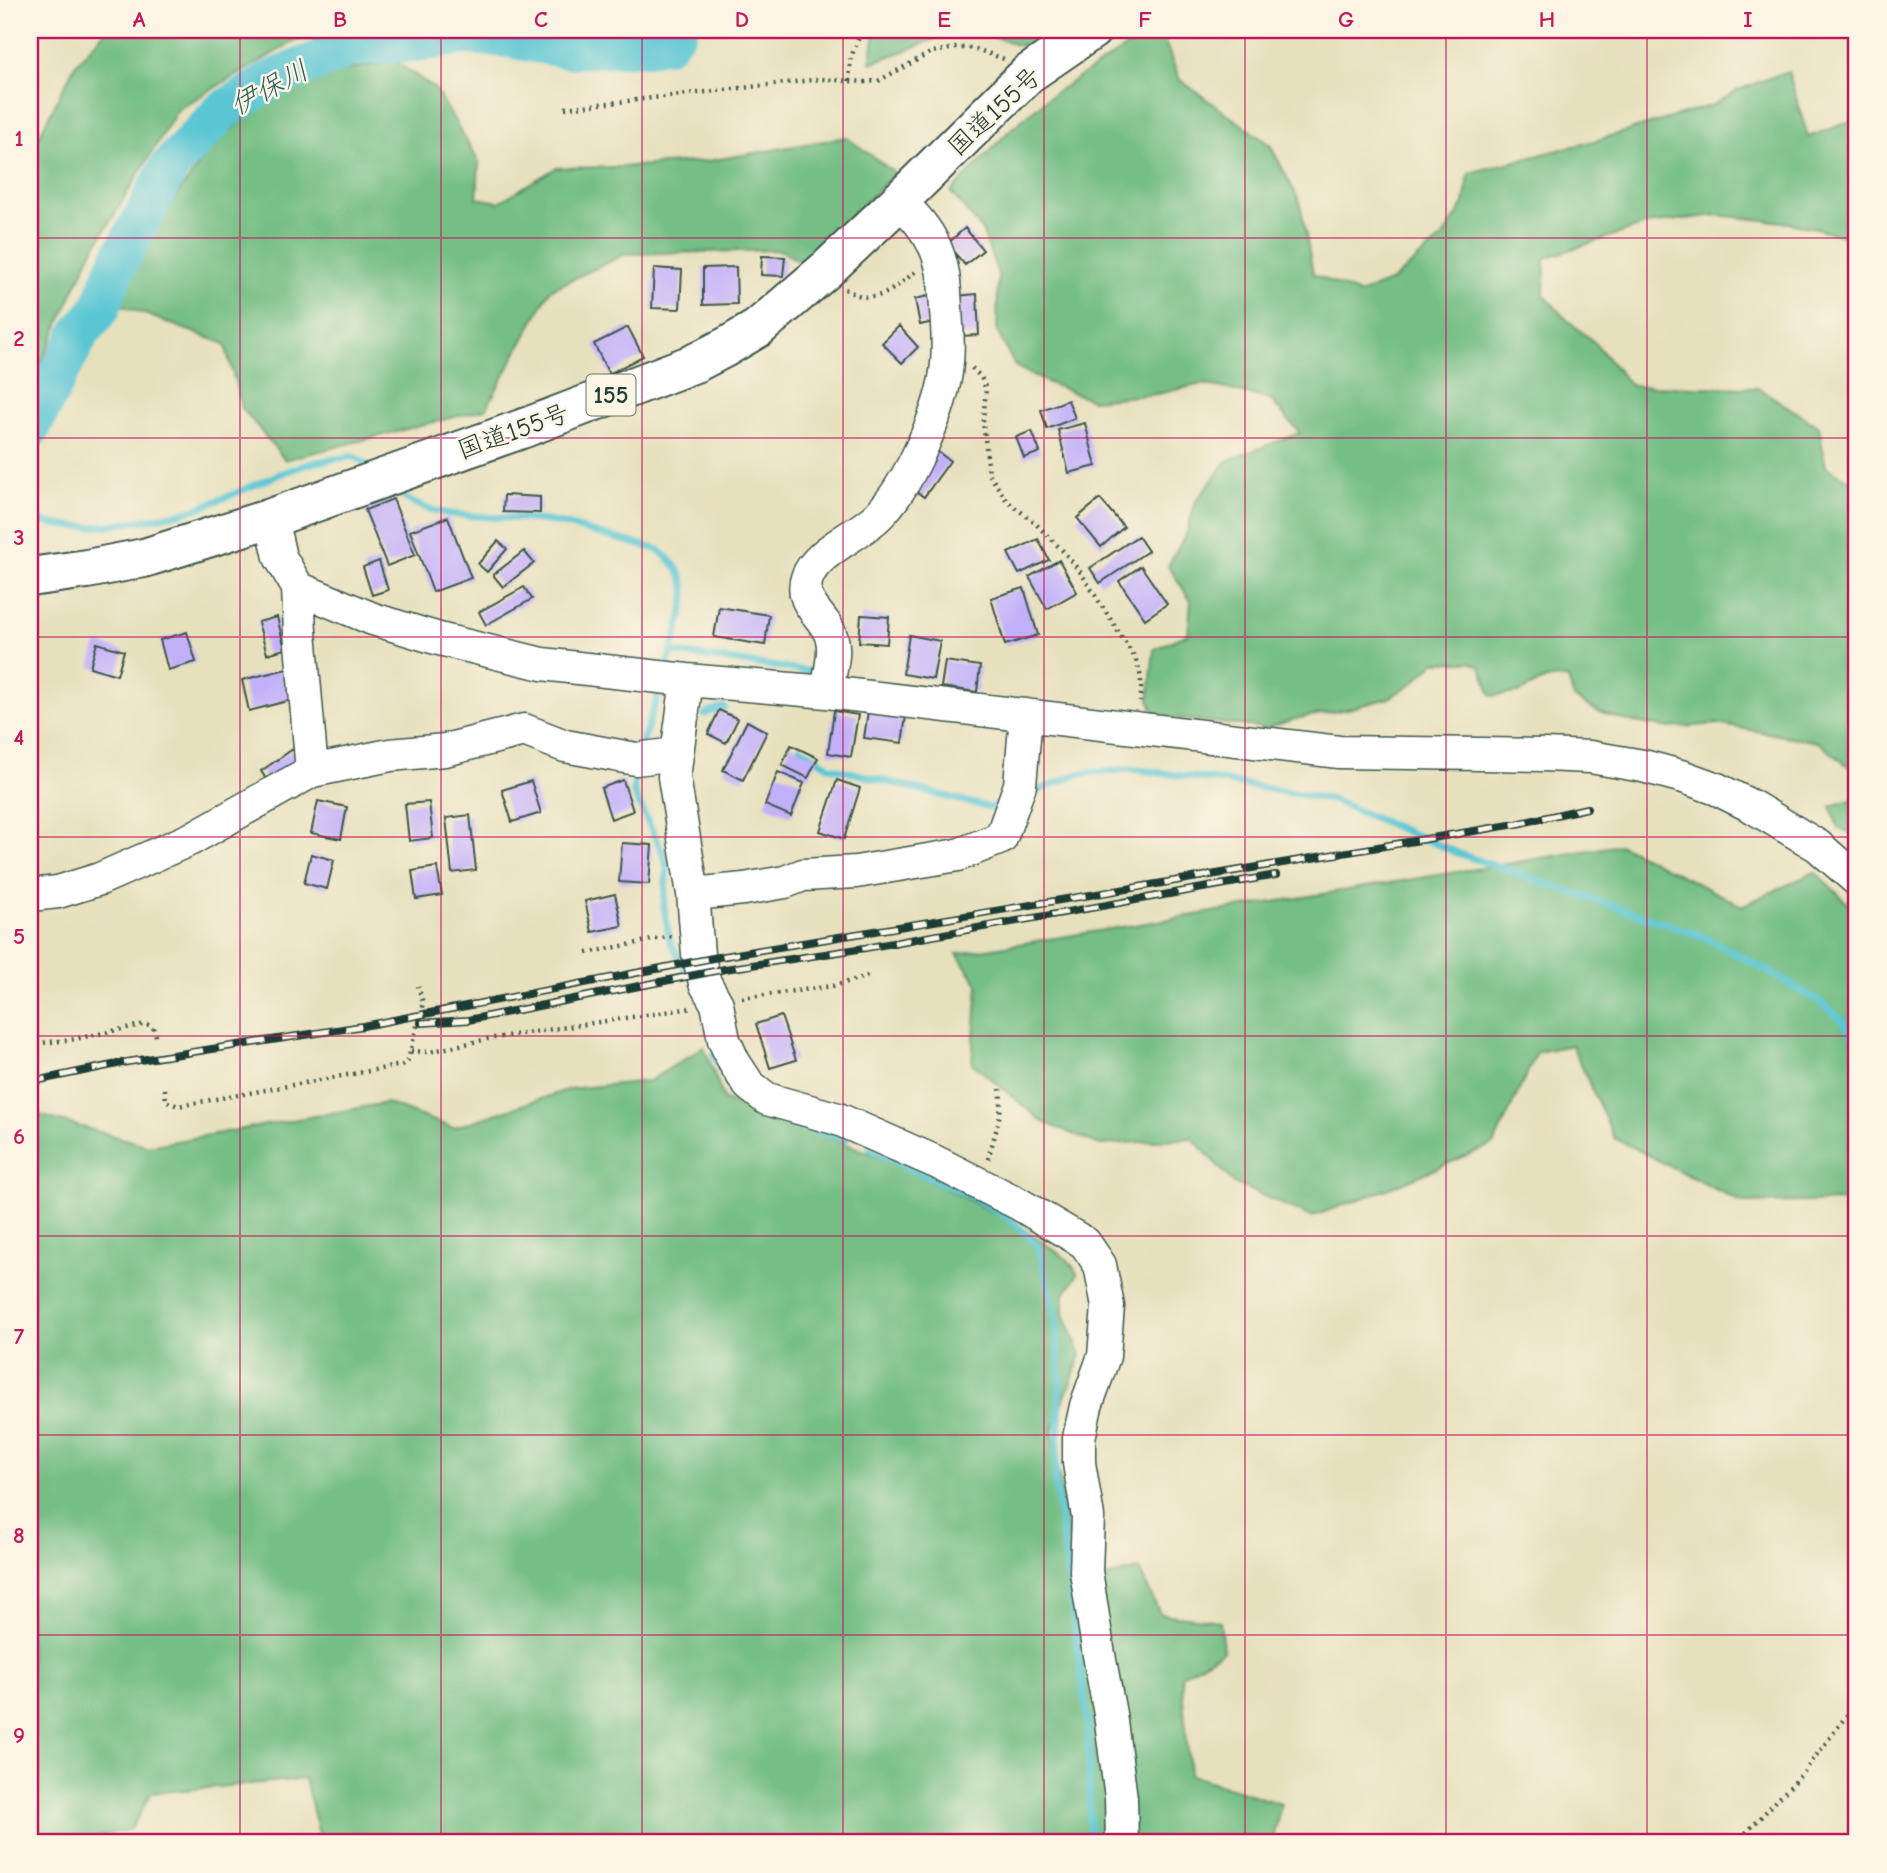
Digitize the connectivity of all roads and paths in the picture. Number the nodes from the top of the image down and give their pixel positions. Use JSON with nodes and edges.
{"nodes":[{"id":1,"x":862,"y":30,"type":"edge"},
{"id":2,"x":1092,"y":30,"type":"edge"},
{"id":3,"x":1028,"y":74,"type":"junction"},
{"id":4,"x":849,"y":81,"type":"junction"},
{"id":5,"x":565,"y":108,"type":"dead end"},
{"id":6,"x":899,"y":201,"type":"junction"},
{"id":7,"x":938,"y":255,"type":"junction"},
{"id":8,"x":827,"y":269,"type":"junction"},
{"id":9,"x":947,"y":364,"type":"junction"},
{"id":10,"x":271,"y":518,"type":"junction"},
{"id":11,"x":30,"y":577,"type":"edge"},
{"id":12,"x":298,"y":588,"type":"junction"},
{"id":13,"x":687,"y":680,"type":"junction"},
{"id":14,"x":827,"y":692,"type":"junction"},
{"id":15,"x":1026,"y":715,"type":"junction"},
{"id":16,"x":1136,"y":727,"type":"junction"},
{"id":17,"x":676,"y":754,"type":"junction"},
{"id":18,"x":312,"y":771,"type":"junction"},
{"id":19,"x":1857,"y":880,"type":"edge"},
{"id":20,"x":693,"y":894,"type":"junction"},
{"id":21,"x":30,"y":895,"type":"edge"},
{"id":22,"x":698,"y":936,"type":"junction"},
{"id":23,"x":587,"y":953,"type":"dead end"},
{"id":24,"x":868,"y":976,"type":"dead end"},
{"id":25,"x":418,"y":986,"type":"dead end"},
{"id":26,"x":717,"y":1004,"type":"junction"},
{"id":27,"x":157,"y":1039,"type":"dead end"},
{"id":28,"x":30,"y":1044,"type":"edge"},
{"id":29,"x":411,"y":1051,"type":"junction"},
{"id":30,"x":164,"y":1089,"type":"dead end"},
{"id":31,"x":1000,"y":1089,"type":"dead end"},
{"id":32,"x":985,"y":1187,"type":"junction"},
{"id":33,"x":1857,"y":1699,"type":"edge"},
{"id":34,"x":1122,"y":1843,"type":"edge"},
{"id":35,"x":1306,"y":1843,"type":"edge"},
{"id":36,"x":1368,"y":1843,"type":"edge"},
{"id":37,"x":1737,"y":1843,"type":"edge"}],
"edges":[{"from":1,"to":4,"type":"path"},
{"from":2,"to":3,"type":"highway","name":"国道155号","number":"155"},
{"from":3,"to":4,"type":"path"},
{"from":3,"to":6,"type":"highway","name":"国道155号","number":"155"},
{"from":4,"to":5,"type":"path"},
{"from":6,"to":7,"type":"street"},
{"from":6,"to":8,"type":"highway","name":"国道155号","number":"155"},
{"from":7,"to":8,"type":"path"},
{"from":7,"to":9,"type":"street"},
{"from":8,"to":10,"type":"highway","name":"国道155号","number":"155"},
{"from":9,"to":14,"type":"street"},
{"from":9,"to":16,"type":"path"},
{"from":10,"to":11,"type":"highway","name":"国道155号","number":"155"},
{"from":10,"to":12,"type":"street"},
{"from":12,"to":13,"type":"street"},
{"from":12,"to":18,"type":"street"},
{"from":13,"to":14,"type":"street"},
{"from":13,"to":17,"type":"street"},
{"from":14,"to":15,"type":"street"},
{"from":15,"to":16,"type":"street"},
{"from":15,"to":20,"type":"street"},
{"from":16,"to":19,"type":"street"},
{"from":17,"to":18,"type":"street"},
{"from":17,"to":20,"type":"street"},
{"from":18,"to":21,"type":"street"},
{"from":20,"to":22,"type":"street"},
{"from":22,"to":23,"type":"path"},
{"from":22,"to":26,"type":"street"},
{"from":24,"to":26,"type":"path"},
{"from":25,"to":29,"type":"path"},
{"from":26,"to":29,"type":"path"},
{"from":26,"to":32,"type":"street"},
{"from":27,"to":28,"type":"path"},
{"from":29,"to":30,"type":"path"},
{"from":31,"to":32,"type":"path"},
{"from":32,"to":34,"type":"street"},
{"from":33,"to":37,"type":"path"},
{"from":35,"to":36,"type":"path"}]}
